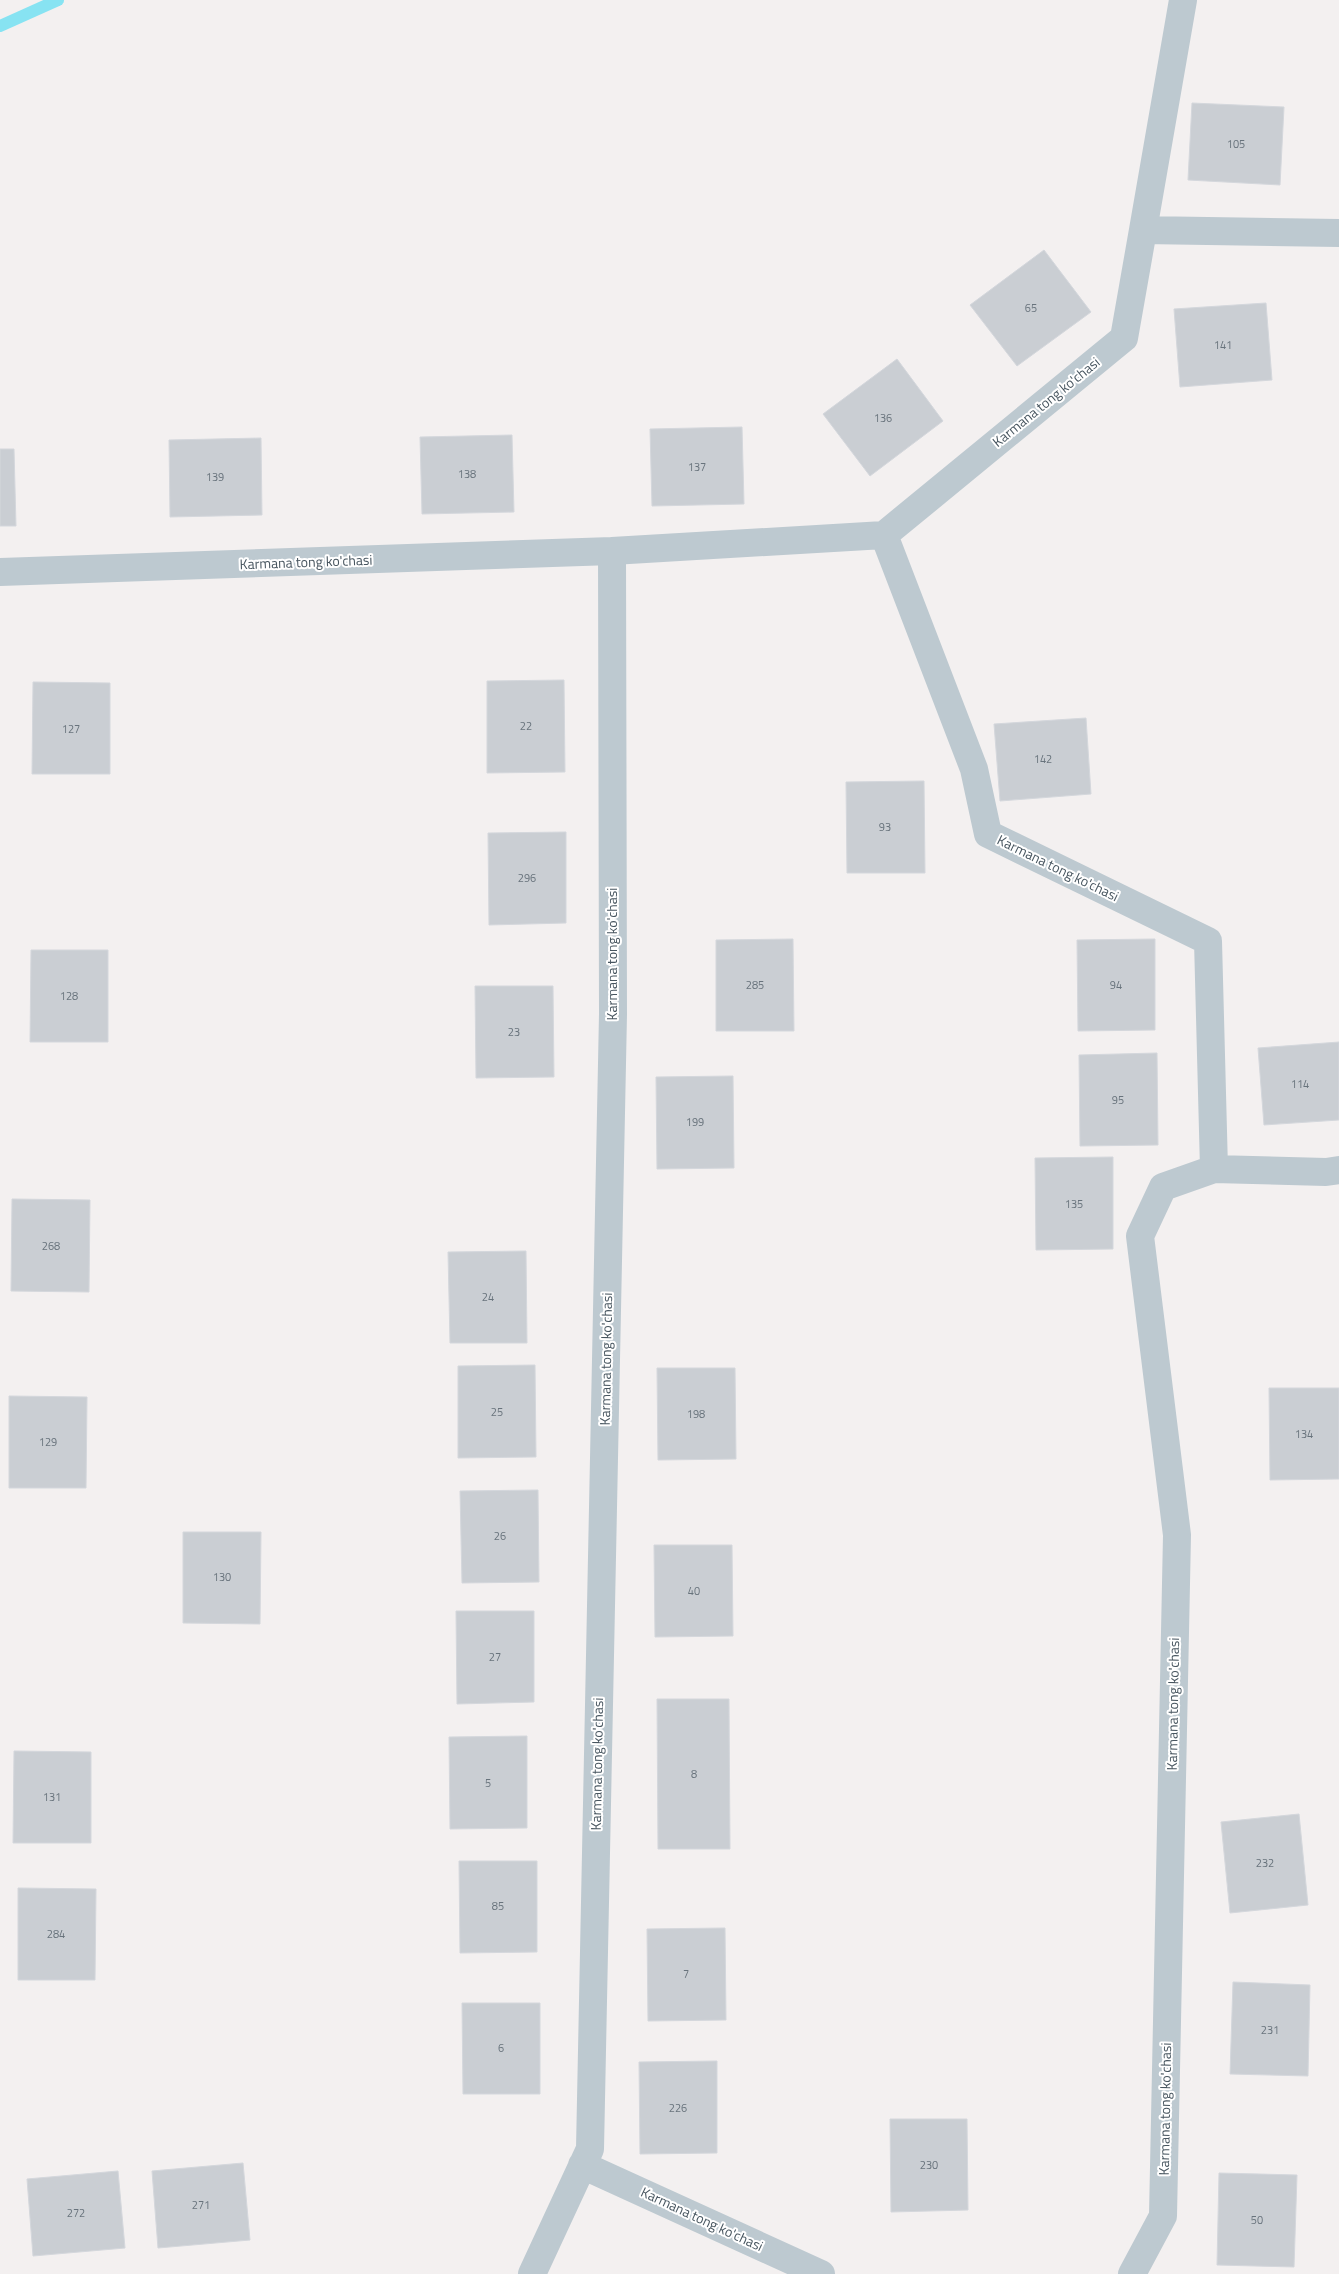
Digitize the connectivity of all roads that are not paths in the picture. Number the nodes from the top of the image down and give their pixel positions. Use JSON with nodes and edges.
{"nodes":[{"id":1,"x":1183,"y":0,"type":"edge"},
{"id":2,"x":1143,"y":230,"type":"junction"},
{"id":3,"x":1339,"y":233,"type":"edge"},
{"id":4,"x":884,"y":535,"type":"junction"},
{"id":5,"x":612,"y":552,"type":"junction"},
{"id":6,"x":0,"y":572,"type":"edge"},
{"id":7,"x":1214,"y":1169,"type":"junction"},
{"id":8,"x":1339,"y":1170,"type":"edge"},
{"id":9,"x":582,"y":2165,"type":"junction"},
{"id":10,"x":532,"y":2274,"type":"edge"},
{"id":11,"x":821,"y":2274,"type":"edge"},
{"id":12,"x":1132,"y":2274,"type":"edge"}],
"edges":[{"from":1,"to":2,"type":"street","name":"Karmana tong ko'chasi"},
{"from":2,"to":3,"type":"street"},
{"from":2,"to":4,"type":"street","name":"Karmana tong ko'chasi"},
{"from":4,"to":5,"type":"street","name":"Karmana tong ko'chasi"},
{"from":4,"to":7,"type":"street","name":"Karmana tong ko'chasi"},
{"from":5,"to":6,"type":"street","name":"Karmana tong ko'chasi"},
{"from":5,"to":9,"type":"street","name":"Karmana tong ko'chasi"},
{"from":7,"to":8,"type":"street","name":"Karmana tong ko'chasi"},
{"from":7,"to":12,"type":"street","name":"Karmana tong ko'chasi"},
{"from":9,"to":10,"type":"street","name":"Karmana tong ko'chasi"},
{"from":9,"to":11,"type":"street","name":"Karmana tong ko'chasi"}]}
